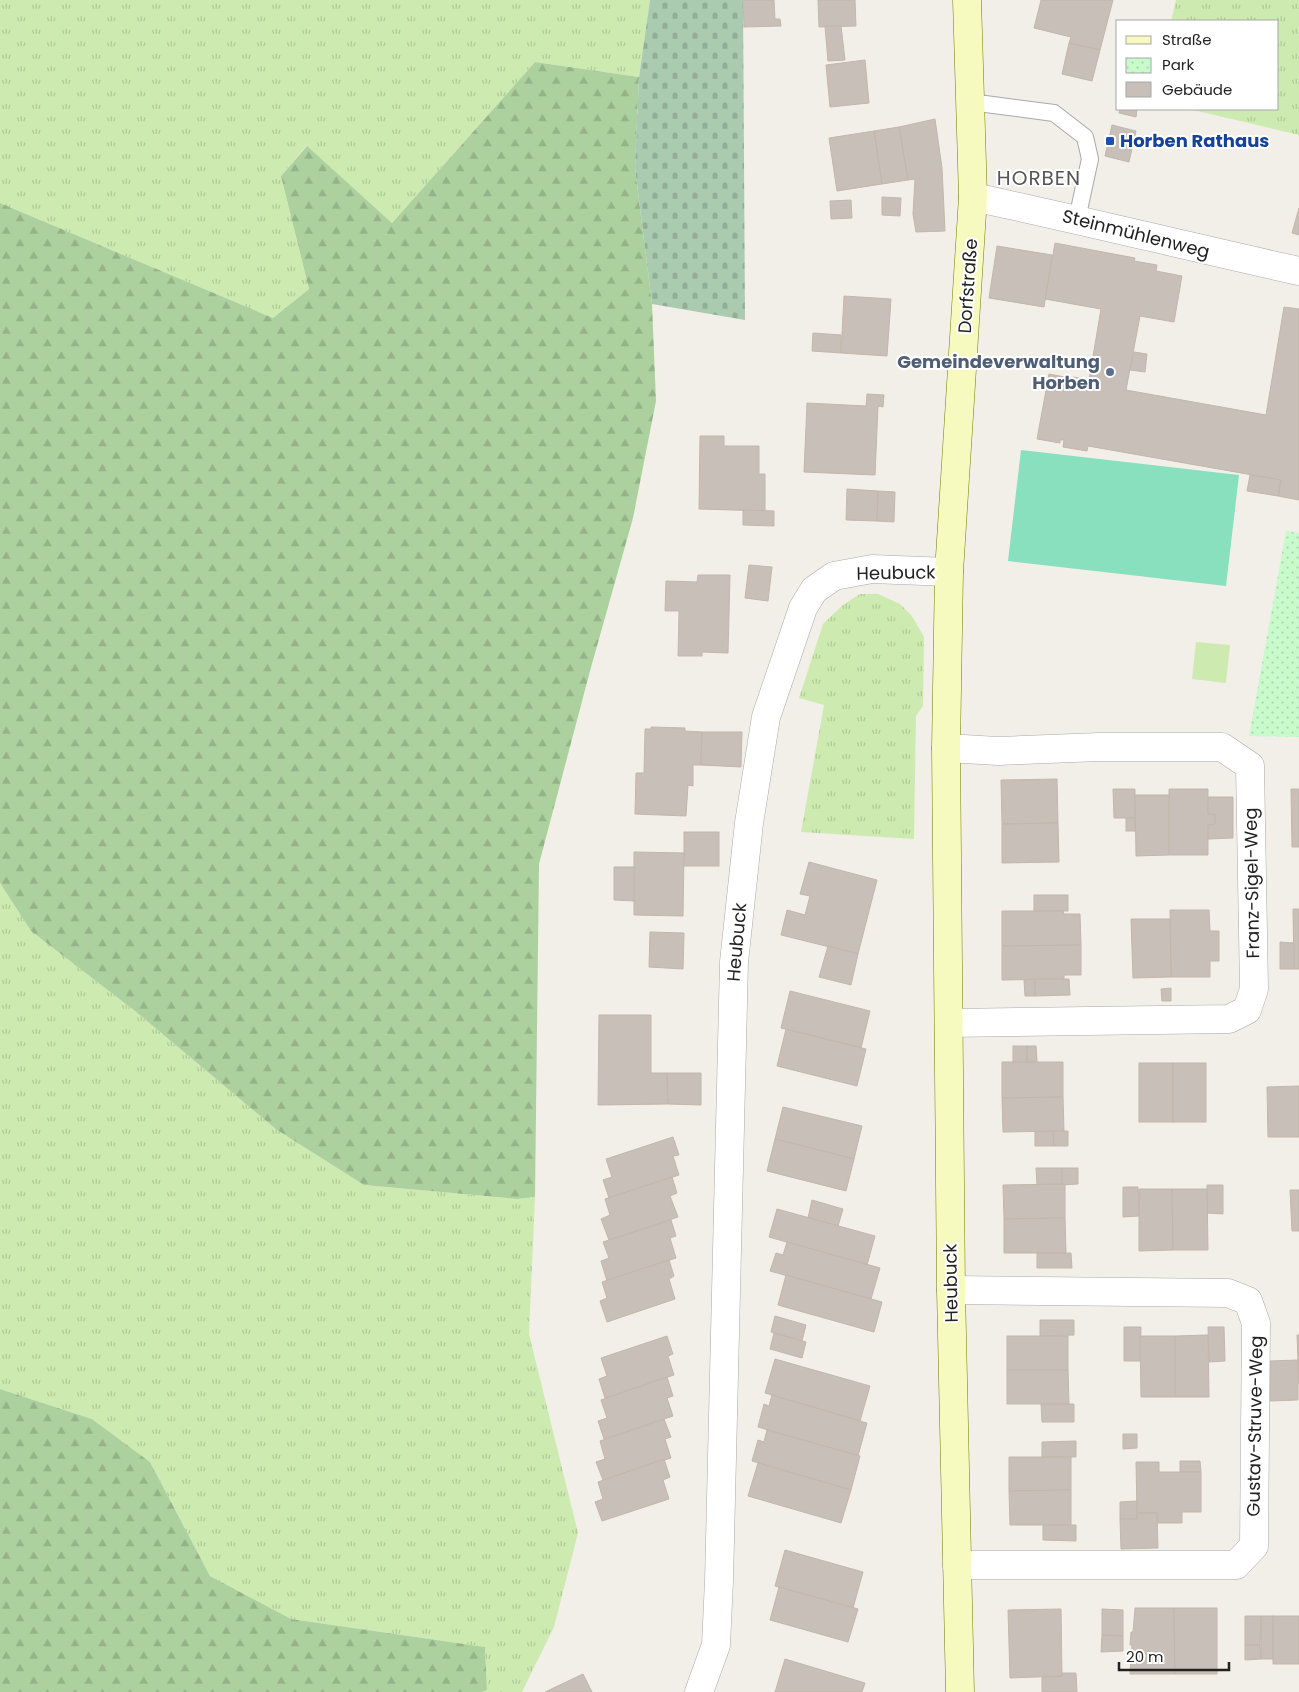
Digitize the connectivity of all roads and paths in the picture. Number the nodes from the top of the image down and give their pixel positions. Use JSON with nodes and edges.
{"nodes":[{"id":1,"x":967,"y":0,"type":"edge"},
{"id":2,"x":970,"y":102,"type":"junction"},
{"id":3,"x":973,"y":197,"type":"junction"},
{"id":4,"x":1077,"y":219,"type":"junction"},
{"id":5,"x":1299,"y":271,"type":"edge"},
{"id":6,"x":949,"y":572,"type":"junction"},
{"id":7,"x":946,"y":748,"type":"junction"},
{"id":8,"x":949,"y":1023,"type":"junction"},
{"id":9,"x":951,"y":1290,"type":"junction"},
{"id":10,"x":957,"y":1566,"type":"junction"},
{"id":11,"x":699,"y":1692,"type":"edge"},
{"id":12,"x":960,"y":1692,"type":"edge"}],
"edges":[{"from":1,"to":2,"type":"street","name":"Dorfstraße"},
{"from":2,"to":3,"type":"street","name":"Dorfstraße"},
{"from":2,"to":4,"type":"lane"},
{"from":3,"to":4,"type":"street","name":"Steinmühlenweg"},
{"from":3,"to":6,"type":"street","name":"Dorfstraße"},
{"from":4,"to":5,"type":"street","name":"Steinmühlenweg"},
{"from":6,"to":7,"type":"street","name":"Heubuck"},
{"from":6,"to":11,"type":"street","name":"Heubuck"},
{"from":7,"to":8,"type":"street","name":"Heubuck"},
{"from":7,"to":8,"type":"street","name":"Franz-Sigel-Weg"},
{"from":8,"to":9,"type":"street","name":"Heubuck"},
{"from":9,"to":10,"type":"street","name":"Heubuck"},
{"from":9,"to":10,"type":"street","name":"Gustav-Struve-Weg"},
{"from":10,"to":12,"type":"street","name":"Heubuck"}]}
